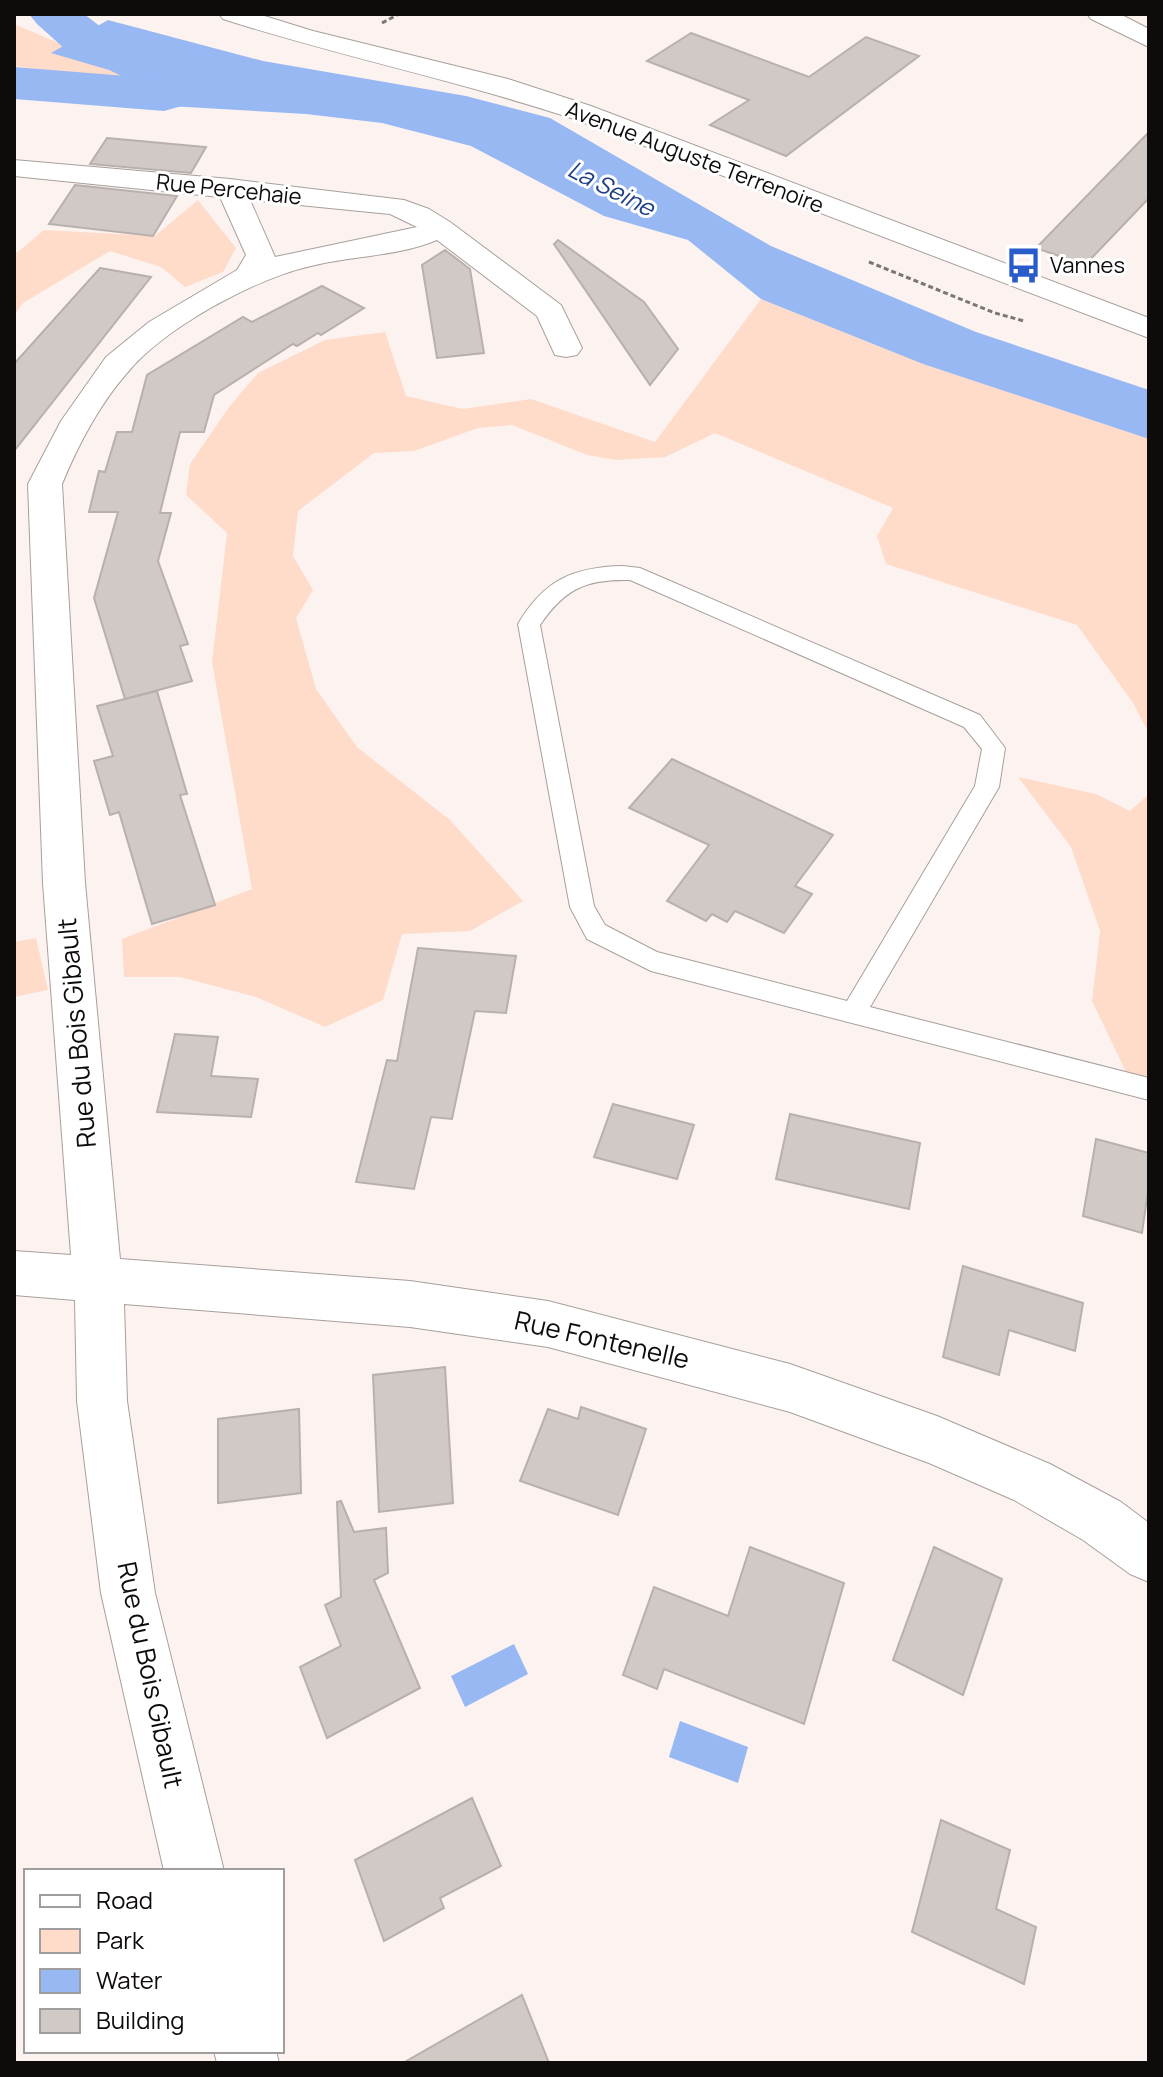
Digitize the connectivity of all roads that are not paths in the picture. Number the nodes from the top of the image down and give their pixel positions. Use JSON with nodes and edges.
{"nodes":[{"id":1,"x":232,"y":14,"type":"edge"},
{"id":2,"x":1100,"y":14,"type":"edge"},
{"id":3,"x":1149,"y":39,"type":"edge"},
{"id":4,"x":14,"y":168,"type":"edge"},
{"id":5,"x":230,"y":188,"type":"junction"},
{"id":6,"x":440,"y":228,"type":"junction"},
{"id":7,"x":249,"y":276,"type":"junction"},
{"id":8,"x":1146,"y":324,"type":"edge"},
{"id":9,"x":566,"y":348,"type":"dead end"},
{"id":10,"x":853,"y":1013,"type":"junction"},
{"id":11,"x":1149,"y":1089,"type":"edge"},
{"id":12,"x":14,"y":1273,"type":"edge"},
{"id":13,"x":96,"y":1278,"type":"junction"},
{"id":14,"x":1149,"y":1555,"type":"edge"},
{"id":15,"x":194,"y":1869,"type":"edge"}],
"edges":[{"from":1,"to":8,"type":"street","name":"Avenue Auguste Terrenoire"},
{"from":2,"to":3,"type":"street"},
{"from":4,"to":5,"type":"street","name":"Rue Percehaie"},
{"from":5,"to":6,"type":"street","name":"Rue Percehaie"},
{"from":5,"to":7,"type":"street"},
{"from":6,"to":7,"type":"street","name":"Rue du Bois Gibault"},
{"from":6,"to":9,"type":"street"},
{"from":7,"to":13,"type":"street","name":"Rue du Bois Gibault"},
{"from":10,"to":10,"type":"lane"},
{"from":10,"to":11,"type":"lane"},
{"from":12,"to":13,"type":"street","name":"Rue Fontenelle"},
{"from":13,"to":14,"type":"street","name":"Rue Fontenelle"},
{"from":13,"to":15,"type":"street","name":"Rue du Bois Gibault"}]}
